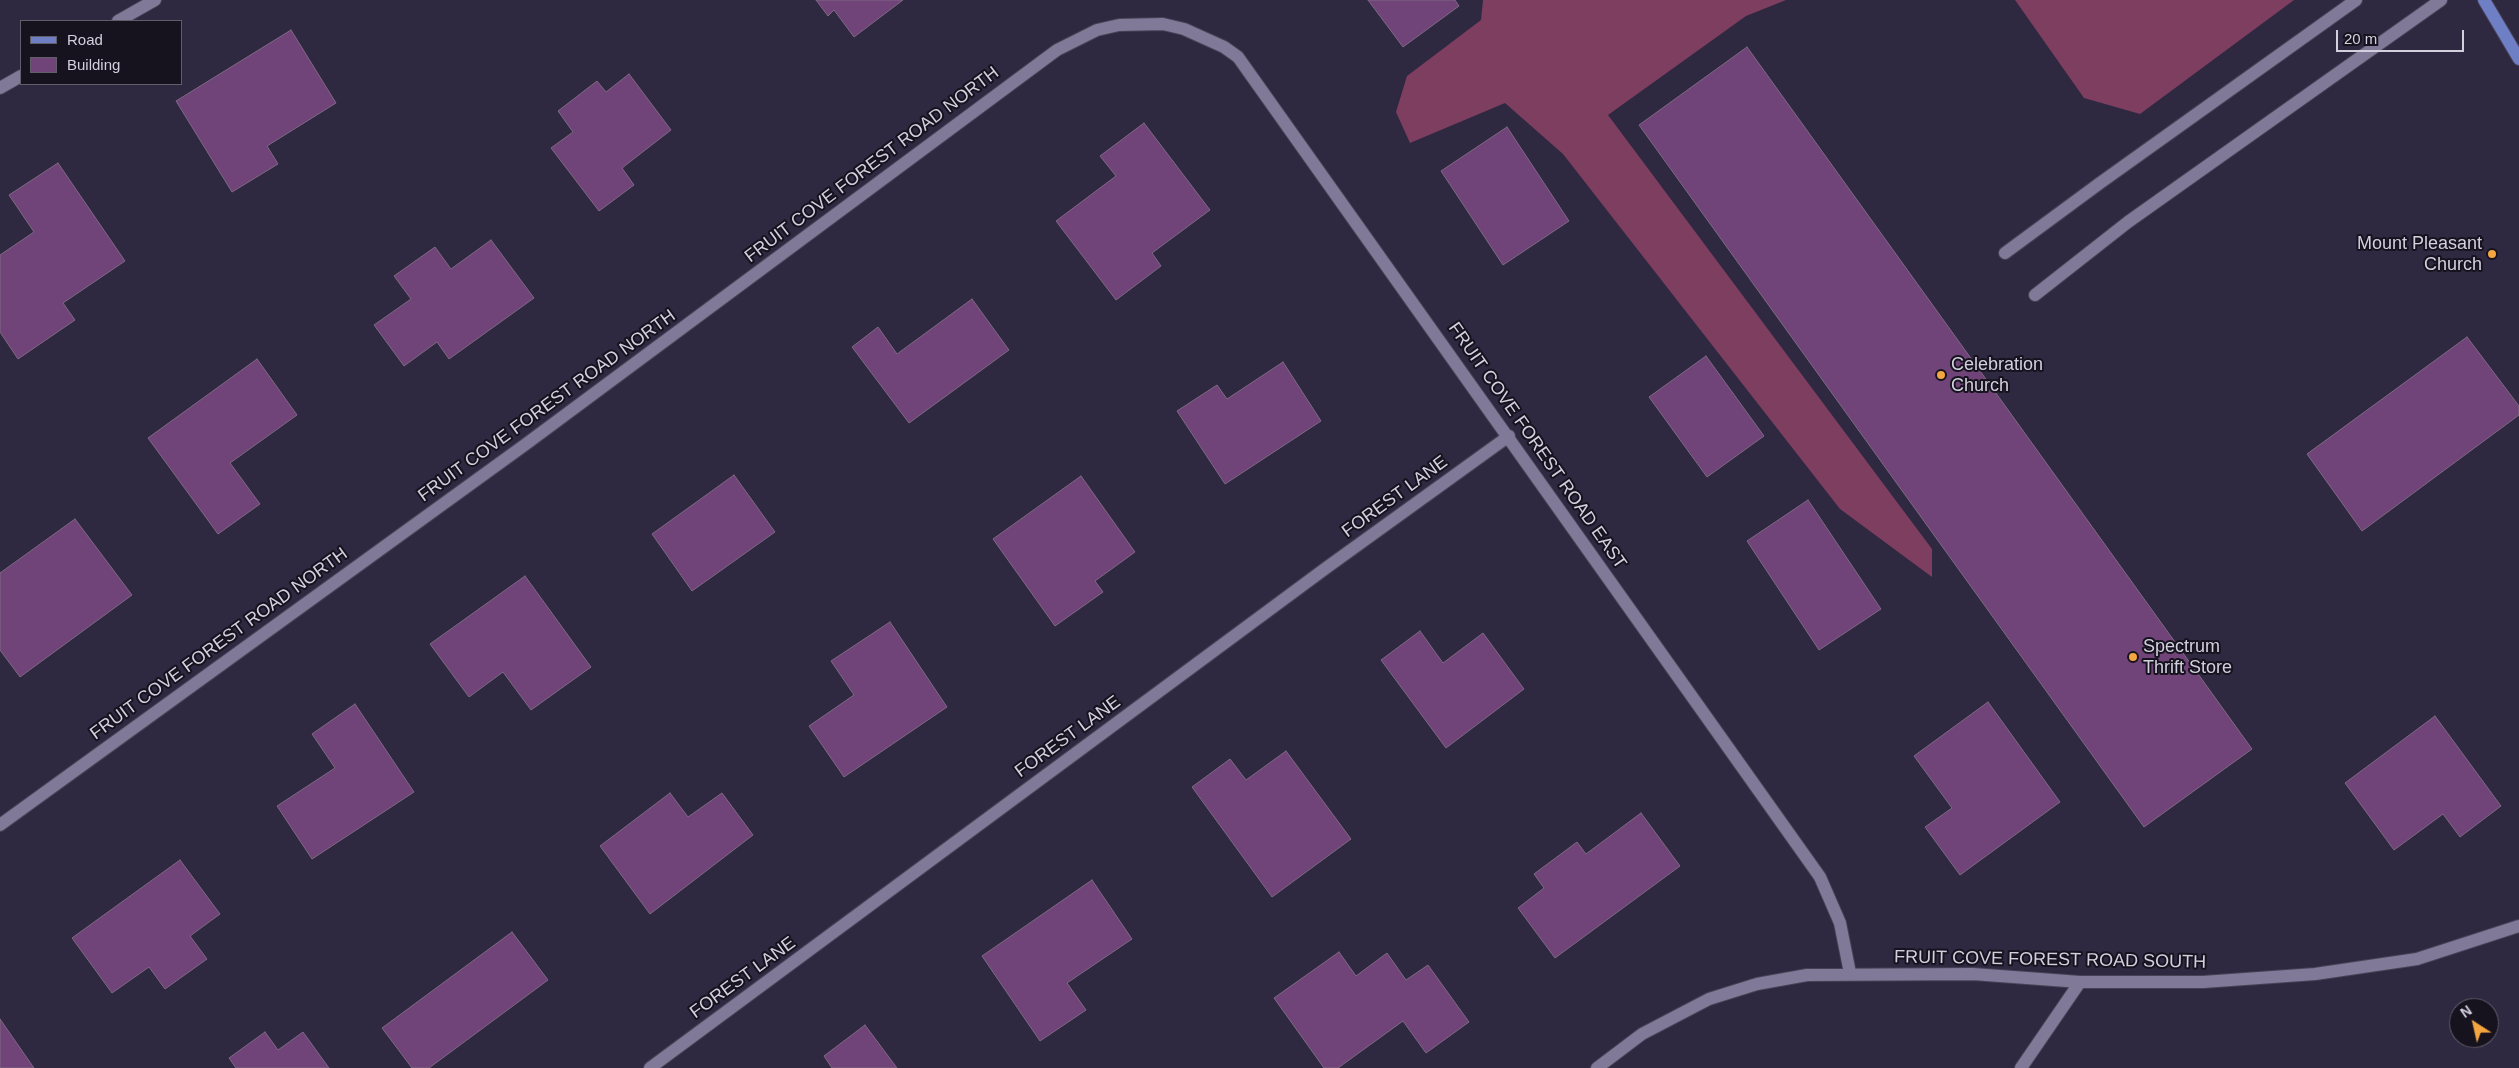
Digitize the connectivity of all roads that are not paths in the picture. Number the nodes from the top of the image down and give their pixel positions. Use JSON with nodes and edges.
{"nodes":[{"id":1,"x":155,"y":0,"type":"edge"},
{"id":2,"x":2356,"y":0,"type":"edge"},
{"id":3,"x":2441,"y":0,"type":"edge"},
{"id":4,"x":2484,"y":0,"type":"edge"},
{"id":5,"x":120,"y":20,"type":"edge"},
{"id":6,"x":1119,"y":25,"type":"joint"},
{"id":7,"x":2519,"y":59,"type":"edge"},
{"id":8,"x":20,"y":77,"type":"edge"},
{"id":9,"x":0,"y":88,"type":"edge"},
{"id":10,"x":2006,"y":253,"type":"dead end"},
{"id":11,"x":2035,"y":295,"type":"dead end"},
{"id":12,"x":1509,"y":436,"type":"junction"},
{"id":13,"x":0,"y":825,"type":"edge"},
{"id":14,"x":2519,"y":926,"type":"edge"},
{"id":15,"x":1850,"y":973,"type":"junction"},
{"id":16,"x":2080,"y":982,"type":"junction"},
{"id":17,"x":650,"y":1068,"type":"edge"},
{"id":18,"x":1597,"y":1068,"type":"edge"},
{"id":19,"x":2021,"y":1068,"type":"edge"}],
"edges":[{"from":1,"to":5,"type":"street"},
{"from":2,"to":10,"type":"street"},
{"from":3,"to":11,"type":"street"},
{"from":4,"to":7,"type":"main road"},
{"from":6,"to":12,"type":"street","name":"FRUIT COVE FOREST ROAD EAST"},
{"from":6,"to":13,"type":"street","name":"FRUIT COVE FOREST ROAD NORTH"},
{"from":8,"to":9,"type":"street"},
{"from":12,"to":15,"type":"street","name":"FRUIT COVE FOREST ROAD EAST"},
{"from":12,"to":17,"type":"street","name":"FOREST LANE"},
{"from":14,"to":16,"type":"street","name":"FRUIT COVE FOREST ROAD SOUTH"},
{"from":15,"to":16,"type":"street","name":"FRUIT COVE FOREST ROAD SOUTH"},
{"from":15,"to":18,"type":"street","name":"FRUIT COVE FOREST ROAD SOUTH"},
{"from":16,"to":19,"type":"street"}]}
